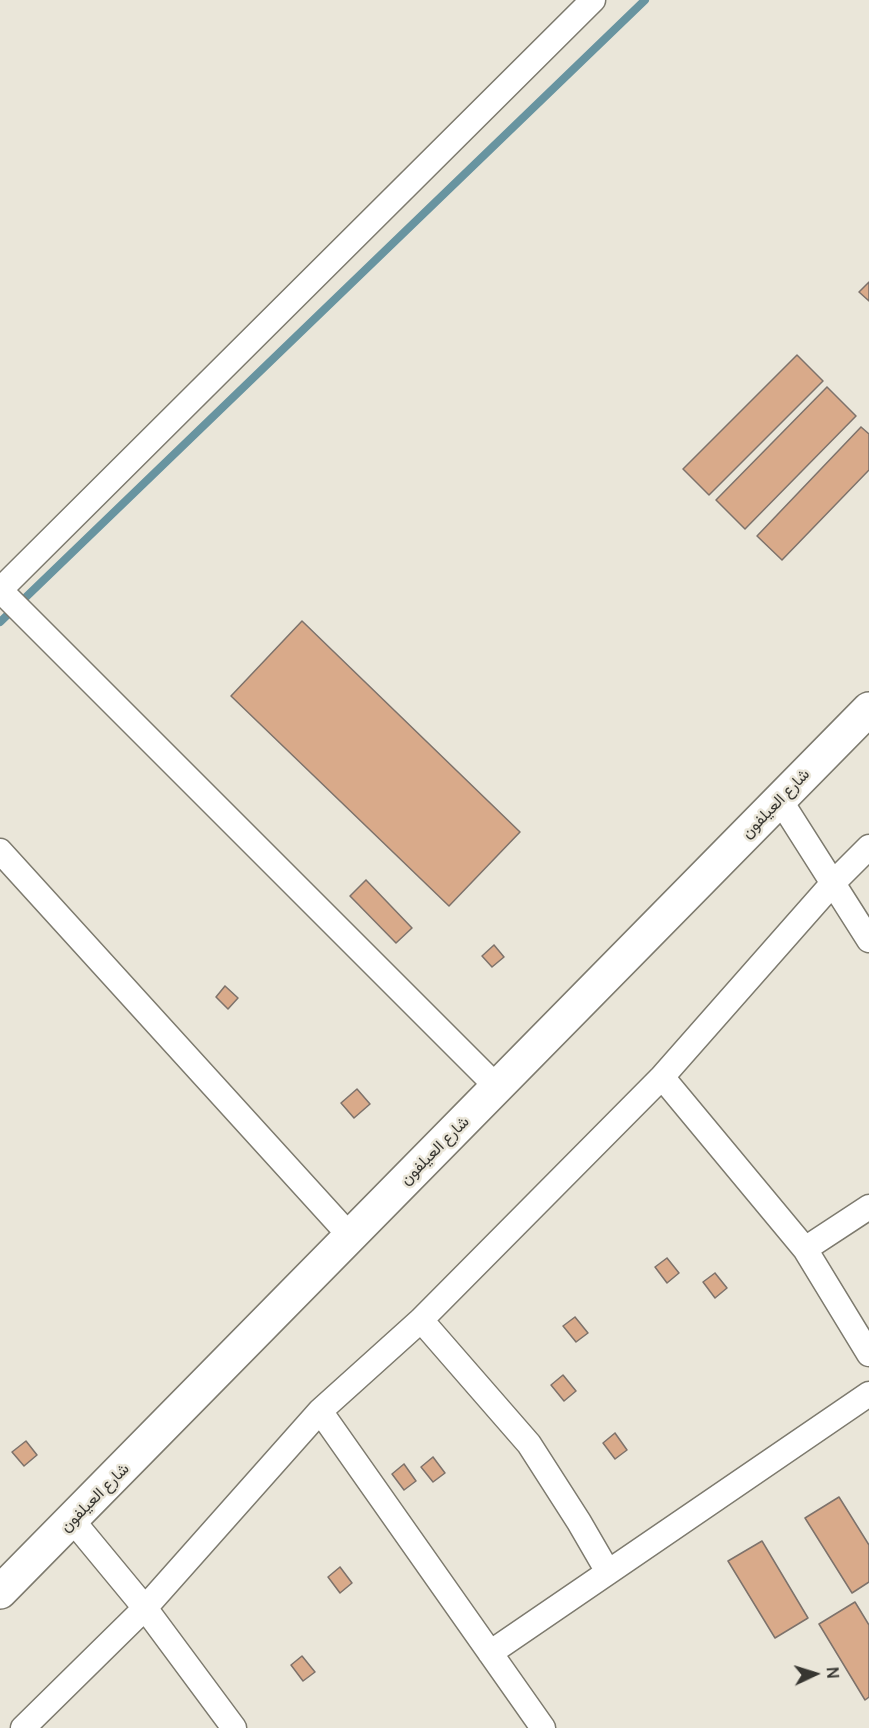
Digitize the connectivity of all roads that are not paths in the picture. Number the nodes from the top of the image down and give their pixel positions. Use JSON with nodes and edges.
{"nodes":[{"id":1,"x":593,"y":0,"type":"edge"},
{"id":2,"x":0,"y":590,"type":"edge"},
{"id":3,"x":869,"y":709,"type":"edge"},
{"id":4,"x":780,"y":800,"type":"junction"},
{"id":5,"x":869,"y":847,"type":"edge"},
{"id":6,"x":0,"y":851,"type":"edge"},
{"id":7,"x":833,"y":883,"type":"junction"},
{"id":8,"x":869,"y":940,"type":"edge"},
{"id":9,"x":662,"y":1077,"type":"junction"},
{"id":10,"x":498,"y":1088,"type":"junction"},
{"id":11,"x":869,"y":1207,"type":"edge"},
{"id":12,"x":351,"y":1237,"type":"junction"},
{"id":13,"x":805,"y":1249,"type":"junction"},
{"id":14,"x":421,"y":1320,"type":"junction"},
{"id":15,"x":869,"y":1354,"type":"edge"},
{"id":16,"x":869,"y":1394,"type":"edge"},
{"id":17,"x":320,"y":1412,"type":"junction"},
{"id":18,"x":73,"y":1521,"type":"junction"},
{"id":19,"x":608,"y":1572,"type":"junction"},
{"id":20,"x":0,"y":1592,"type":"edge"},
{"id":21,"x":144,"y":1608,"type":"junction"},
{"id":22,"x":490,"y":1653,"type":"junction"},
{"id":23,"x":534,"y":1725,"type":"edge"},
{"id":24,"x":23,"y":1728,"type":"edge"},
{"id":25,"x":234,"y":1728,"type":"edge"}],
"edges":[{"from":1,"to":2,"type":"street"},
{"from":2,"to":10,"type":"street"},
{"from":3,"to":4,"type":"highway","name":"شارع العيلفون"},
{"from":4,"to":7,"type":"street"},
{"from":4,"to":10,"type":"highway","name":"شارع العيلفون"},
{"from":5,"to":7,"type":"street"},
{"from":6,"to":12,"type":"street"},
{"from":7,"to":8,"type":"street"},
{"from":7,"to":9,"type":"street"},
{"from":9,"to":13,"type":"street"},
{"from":9,"to":14,"type":"street"},
{"from":10,"to":12,"type":"highway","name":"شارع العيلفون"},
{"from":11,"to":13,"type":"street"},
{"from":12,"to":18,"type":"highway","name":"شارع العيلفون"},
{"from":13,"to":15,"type":"street"},
{"from":14,"to":17,"type":"street"},
{"from":14,"to":19,"type":"street"},
{"from":16,"to":19,"type":"street"},
{"from":17,"to":21,"type":"street"},
{"from":17,"to":22,"type":"street"},
{"from":18,"to":20,"type":"highway","name":"شارع العيلفون"},
{"from":18,"to":21,"type":"street"},
{"from":19,"to":22,"type":"street"},
{"from":21,"to":24,"type":"street"},
{"from":21,"to":25,"type":"street"},
{"from":22,"to":23,"type":"street"}]}
